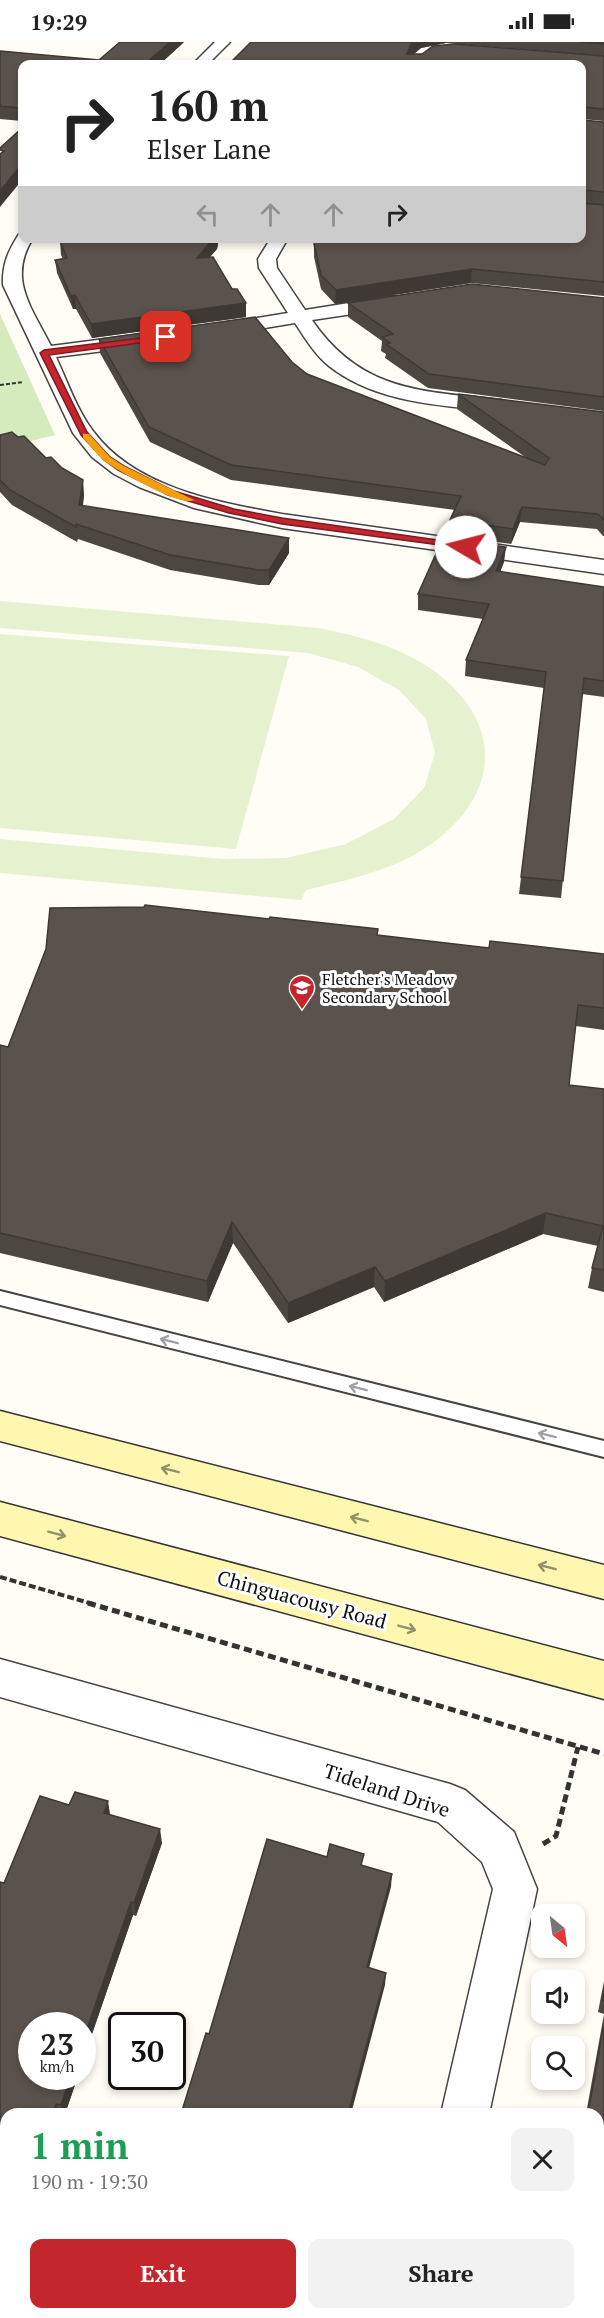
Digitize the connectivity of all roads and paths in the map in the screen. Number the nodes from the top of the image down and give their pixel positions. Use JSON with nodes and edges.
{"nodes":[{"id":1,"x":223,"y":42,"type":"edge"},
{"id":2,"x":204,"y":60,"type":"edge"},
{"id":3,"x":22,"y":243,"type":"edge"},
{"id":4,"x":276,"y":243,"type":"edge"},
{"id":5,"x":410,"y":299,"type":"edge"},
{"id":6,"x":302,"y":316,"type":"junction"},
{"id":7,"x":194,"y":333,"type":"edge"},
{"id":8,"x":160,"y":338,"type":"edge"},
{"id":9,"x":44,"y":353,"type":"junction"},
{"id":10,"x":33,"y":381,"type":"dead end"},
{"id":11,"x":0,"y":385,"type":"edge"},
{"id":12,"x":524,"y":409,"type":"edge"},
{"id":13,"x":604,"y":567,"type":"edge"},
{"id":14,"x":0,"y":1298,"type":"edge"},
{"id":15,"x":0,"y":1426,"type":"edge"},
{"id":16,"x":604,"y":1449,"type":"edge"},
{"id":17,"x":0,"y":1519,"type":"edge"},
{"id":18,"x":0,"y":1577,"type":"edge"},
{"id":19,"x":604,"y":1582,"type":"edge"},
{"id":20,"x":0,"y":1678,"type":"edge"},
{"id":21,"x":604,"y":1680,"type":"edge"},
{"id":22,"x":578,"y":1747,"type":"junction"},
{"id":23,"x":604,"y":1754,"type":"edge"},
{"id":24,"x":506,"y":1866,"type":"junction"},
{"id":25,"x":466,"y":2108,"type":"edge"}],
"edges":[{"from":1,"to":2,"type":"street"},
{"from":3,"to":9,"type":"street"},
{"from":4,"to":6,"type":"street"},
{"from":5,"to":6,"type":"street"},
{"from":6,"to":7,"type":"street"},
{"from":6,"to":12,"type":"street"},
{"from":8,"to":9,"type":"street"},
{"from":9,"to":13,"type":"street"},
{"from":10,"to":11,"type":"path"},
{"from":16,"to":14,"type":"lane","one_way":true},
{"from":19,"to":15,"type":"main road","one_way":true},
{"from":17,"to":21,"type":"main road","name":"Chinguacousy Road","one_way":true},
{"from":18,"to":22,"type":"path"},
{"from":20,"to":24,"type":"street","name":"Tideland Drive"},
{"from":22,"to":23,"type":"path"},
{"from":22,"to":24,"type":"path"},
{"from":24,"to":25,"type":"street","name":"Tideland Drive"}]}
